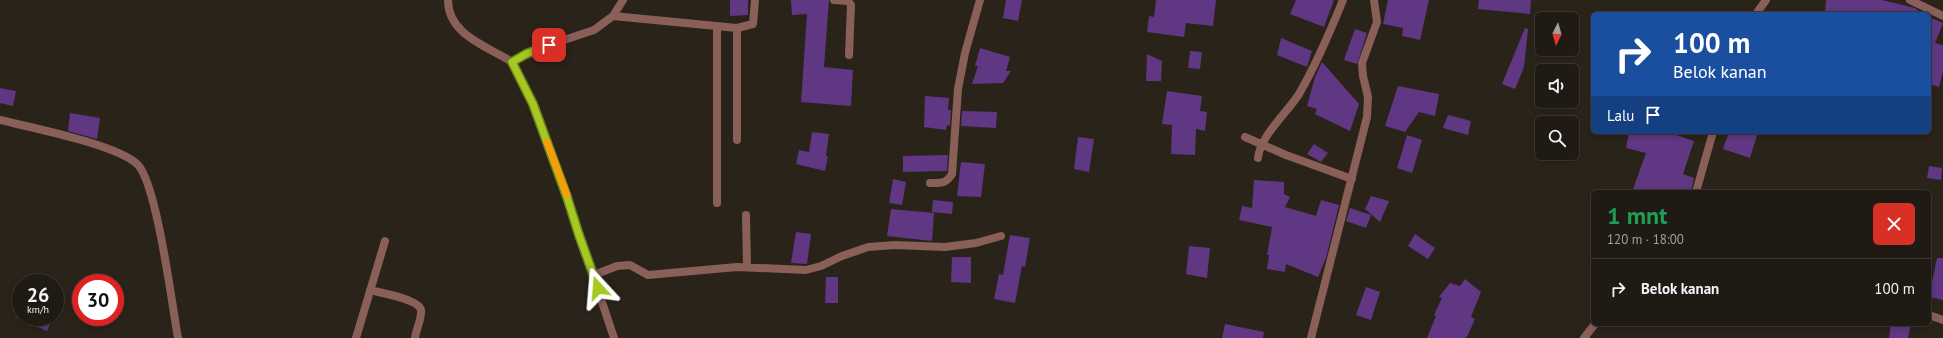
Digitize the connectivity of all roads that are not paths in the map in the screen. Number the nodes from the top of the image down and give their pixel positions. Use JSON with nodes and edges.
{"nodes":[{"id":1,"x":448,"y":0,"type":"edge"},
{"id":2,"x":623,"y":0,"type":"edge"},
{"id":3,"x":755,"y":0,"type":"edge"},
{"id":4,"x":834,"y":0,"type":"edge"},
{"id":5,"x":980,"y":0,"type":"edge"},
{"id":6,"x":1343,"y":0,"type":"edge"},
{"id":7,"x":1374,"y":0,"type":"edge"},
{"id":8,"x":1766,"y":0,"type":"edge"},
{"id":9,"x":1910,"y":0,"type":"edge"},
{"id":10,"x":1757,"y":12,"type":"edge"},
{"id":11,"x":613,"y":16,"type":"junction"},
{"id":12,"x":1943,"y":16,"type":"edge"},
{"id":13,"x":717,"y":26,"type":"junction"},
{"id":14,"x":737,"y":28,"type":"junction"},
{"id":15,"x":849,"y":55,"type":"dead end"},
{"id":16,"x":512,"y":62,"type":"junction"},
{"id":17,"x":0,"y":120,"type":"edge"},
{"id":18,"x":1712,"y":134,"type":"edge"},
{"id":19,"x":1245,"y":137,"type":"dead end"},
{"id":20,"x":737,"y":140,"type":"dead end"},
{"id":21,"x":1263,"y":144,"type":"junction"},
{"id":22,"x":1258,"y":158,"type":"dead end"},
{"id":23,"x":1352,"y":178,"type":"junction"},
{"id":24,"x":930,"y":183,"type":"dead end"},
{"id":25,"x":1697,"y":190,"type":"edge"},
{"id":26,"x":717,"y":202,"type":"dead end"},
{"id":27,"x":746,"y":215,"type":"dead end"},
{"id":28,"x":1001,"y":236,"type":"dead end"},
{"id":29,"x":385,"y":241,"type":"dead end"},
{"id":30,"x":747,"y":267,"type":"junction"},
{"id":31,"x":594,"y":275,"type":"junction"},
{"id":32,"x":370,"y":290,"type":"junction"},
{"id":33,"x":1931,"y":316,"type":"edge"},
{"id":34,"x":1943,"y":320,"type":"edge"},
{"id":35,"x":1593,"y":326,"type":"edge"},
{"id":36,"x":178,"y":338,"type":"edge"},
{"id":37,"x":356,"y":338,"type":"edge"},
{"id":38,"x":415,"y":338,"type":"edge"},
{"id":39,"x":614,"y":338,"type":"edge"},
{"id":40,"x":1311,"y":338,"type":"edge"},
{"id":41,"x":1584,"y":338,"type":"edge"}],
"edges":[{"from":1,"to":16,"type":"street"},
{"from":2,"to":11,"type":"street"},
{"from":3,"to":14,"type":"street"},
{"from":4,"to":15,"type":"street"},
{"from":5,"to":24,"type":"street"},
{"from":6,"to":21,"type":"street"},
{"from":7,"to":23,"type":"street"},
{"from":8,"to":10,"type":"street"},
{"from":9,"to":12,"type":"street"},
{"from":11,"to":13,"type":"street"},
{"from":11,"to":16,"type":"street"},
{"from":13,"to":14,"type":"street"},
{"from":13,"to":26,"type":"street"},
{"from":14,"to":20,"type":"street"},
{"from":16,"to":31,"type":"street"},
{"from":17,"to":36,"type":"street"},
{"from":18,"to":25,"type":"street"},
{"from":19,"to":21,"type":"street"},
{"from":21,"to":22,"type":"street"},
{"from":21,"to":23,"type":"street"},
{"from":23,"to":40,"type":"street"},
{"from":27,"to":30,"type":"street"},
{"from":28,"to":30,"type":"street"},
{"from":29,"to":32,"type":"street"},
{"from":30,"to":31,"type":"street"},
{"from":31,"to":39,"type":"street"},
{"from":32,"to":37,"type":"street"},
{"from":32,"to":38,"type":"street"},
{"from":33,"to":34,"type":"street"},
{"from":35,"to":41,"type":"street"}]}
